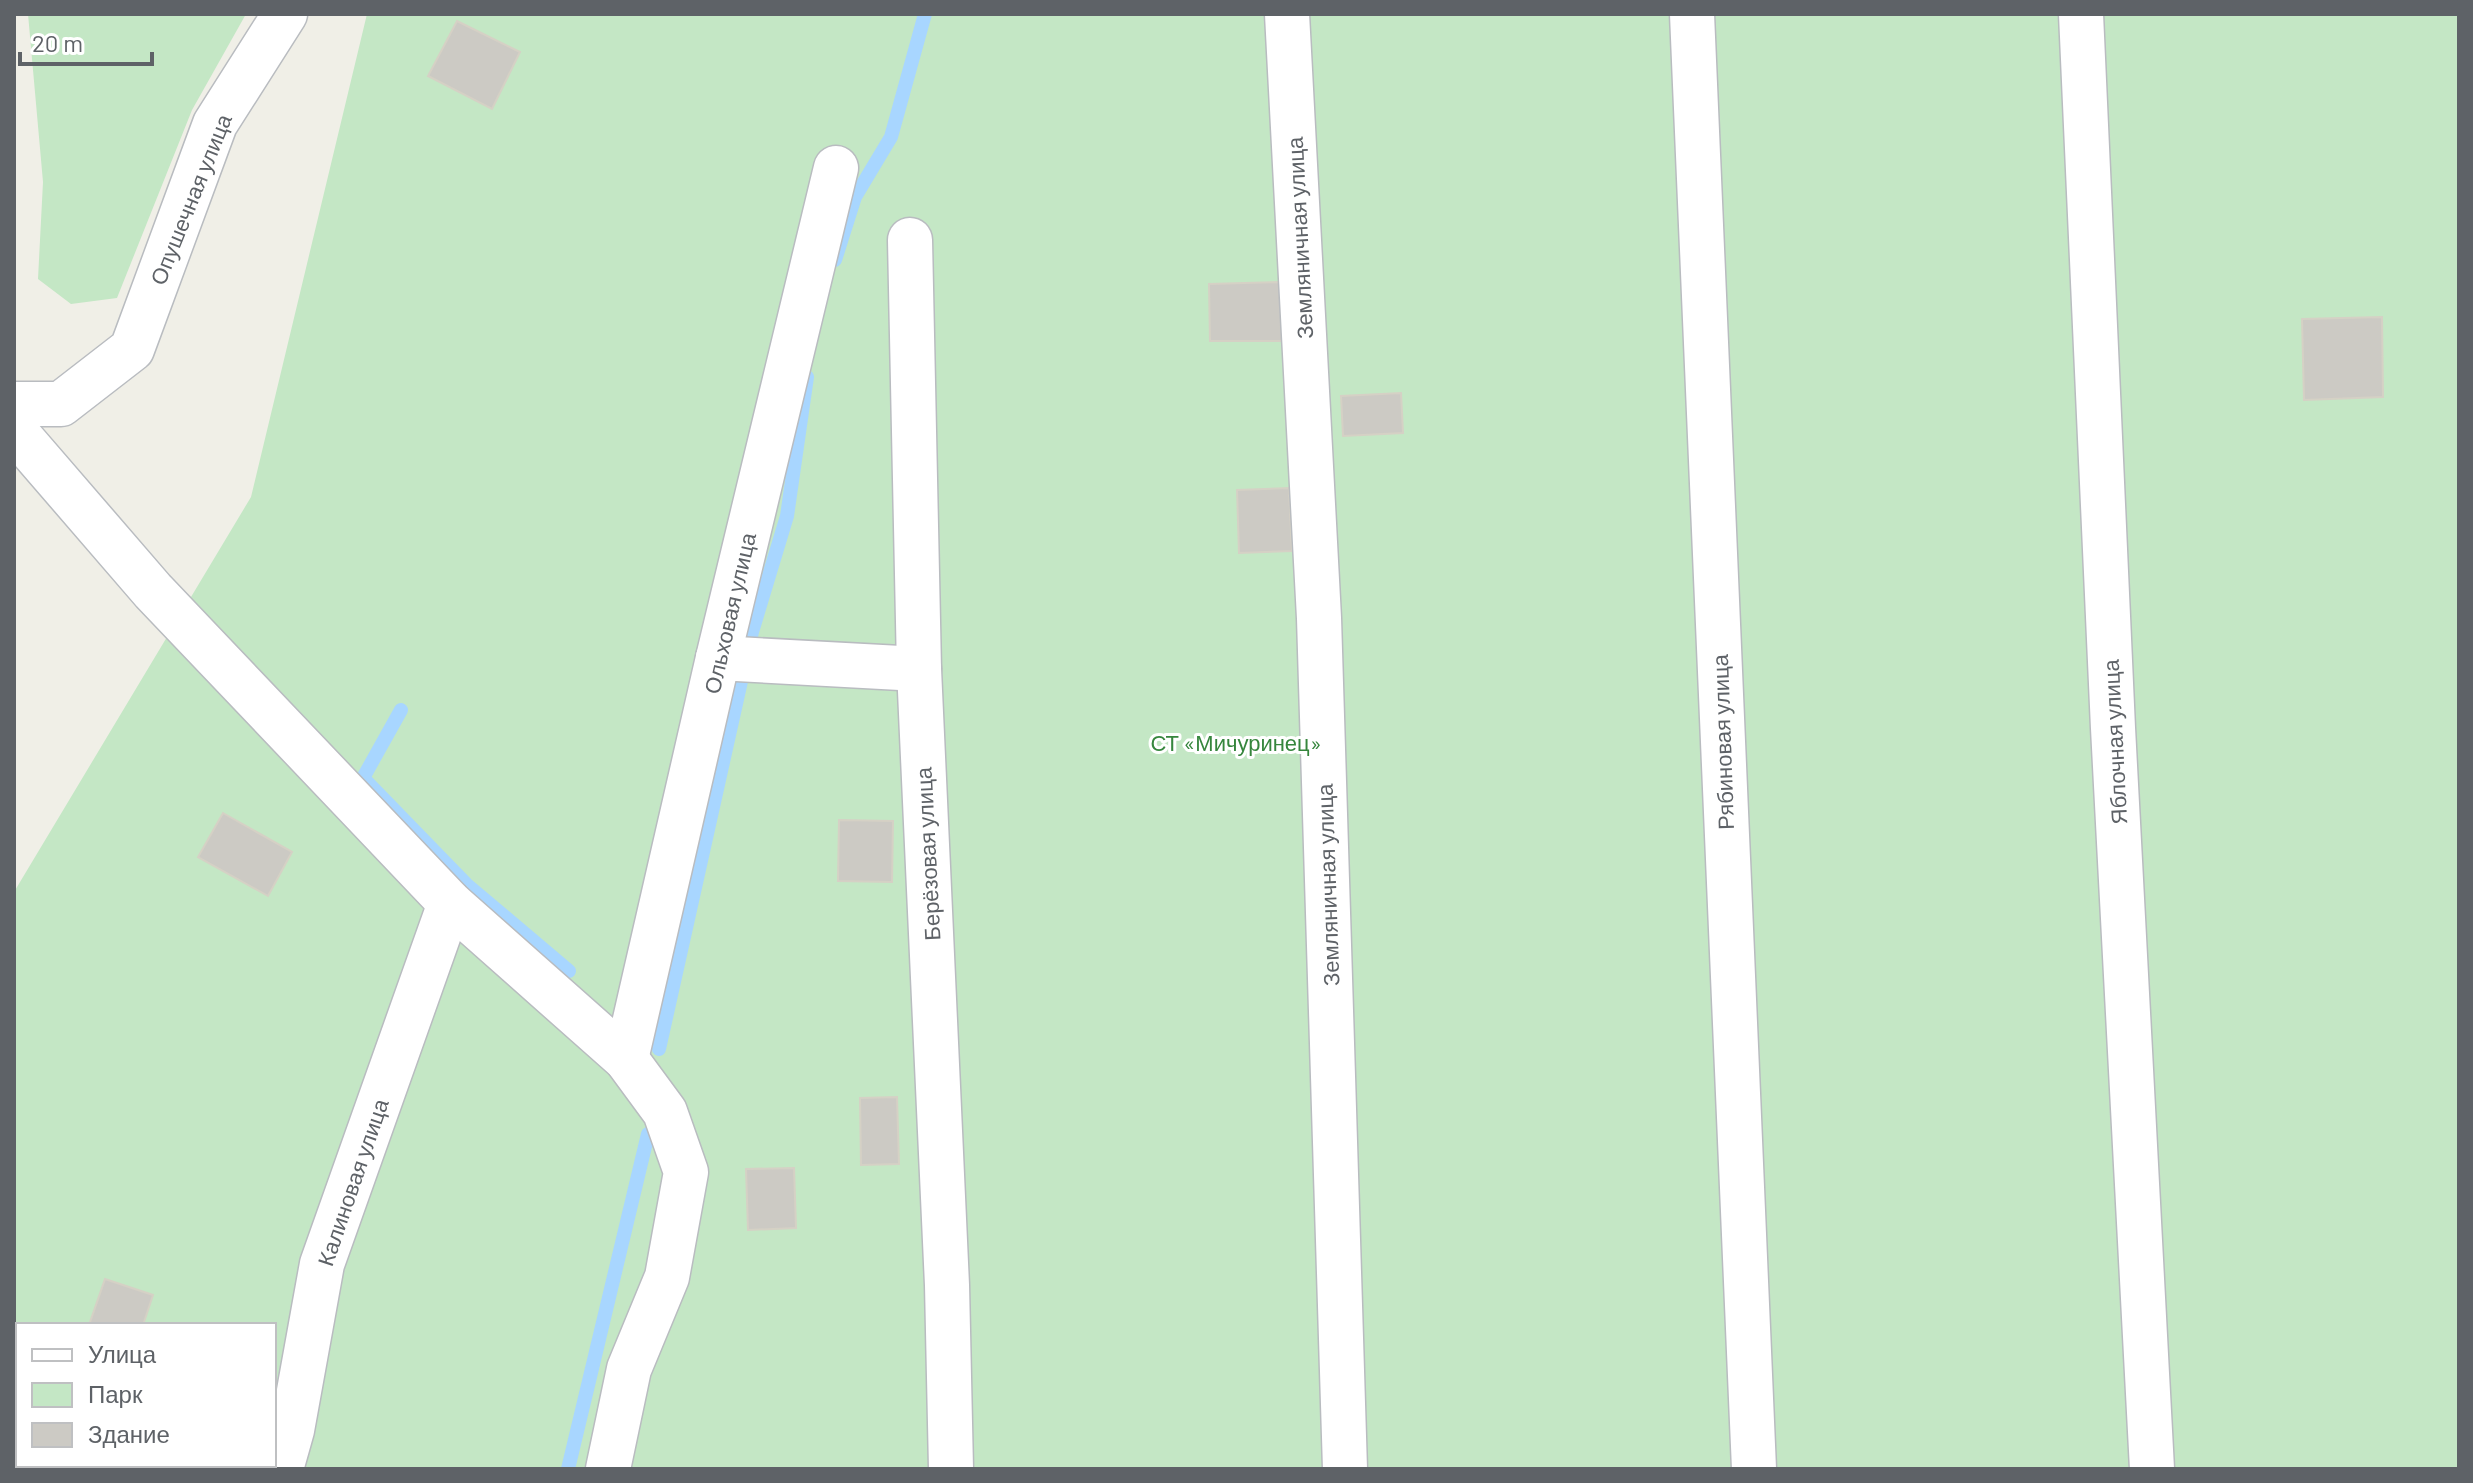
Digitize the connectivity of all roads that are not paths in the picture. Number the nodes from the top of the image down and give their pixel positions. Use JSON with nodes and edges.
{"nodes":[{"id":1,"x":285,"y":14,"type":"edge"},
{"id":2,"x":1287,"y":14,"type":"edge"},
{"id":3,"x":1692,"y":14,"type":"edge"},
{"id":4,"x":2081,"y":14,"type":"edge"},
{"id":5,"x":836,"y":168,"type":"dead end"},
{"id":6,"x":910,"y":240,"type":"dead end"},
{"id":7,"x":14,"y":404,"type":"edge"},
{"id":8,"x":14,"y":430,"type":"edge"},
{"id":9,"x":718,"y":658,"type":"junction"},
{"id":10,"x":919,"y":669,"type":"junction"},
{"id":11,"x":450,"y":903,"type":"junction"},
{"id":12,"x":626,"y":1059,"type":"junction"},
{"id":13,"x":281,"y":1469,"type":"edge"},
{"id":14,"x":608,"y":1469,"type":"edge"},
{"id":15,"x":951,"y":1469,"type":"edge"},
{"id":16,"x":1345,"y":1469,"type":"edge"},
{"id":17,"x":1754,"y":1469,"type":"edge"},
{"id":18,"x":2152,"y":1469,"type":"edge"}],
"edges":[{"from":1,"to":7,"type":"street","name":"Опушечная улица"},
{"from":2,"to":16,"type":"street","name":"Земляничная улица"},
{"from":3,"to":17,"type":"street","name":"Рябиновая улица"},
{"from":4,"to":18,"type":"street","name":"Яблочная улица"},
{"from":5,"to":9,"type":"street","name":"Ольховая улица"},
{"from":6,"to":10,"type":"street","name":"Берёзовая улица"},
{"from":8,"to":11,"type":"street"},
{"from":9,"to":10,"type":"street"},
{"from":9,"to":12,"type":"street","name":"Ольховая улица"},
{"from":10,"to":15,"type":"street","name":"Берёзовая улица"},
{"from":11,"to":12,"type":"street"},
{"from":11,"to":13,"type":"street","name":"Калиновая улица"},
{"from":12,"to":14,"type":"street"}]}
